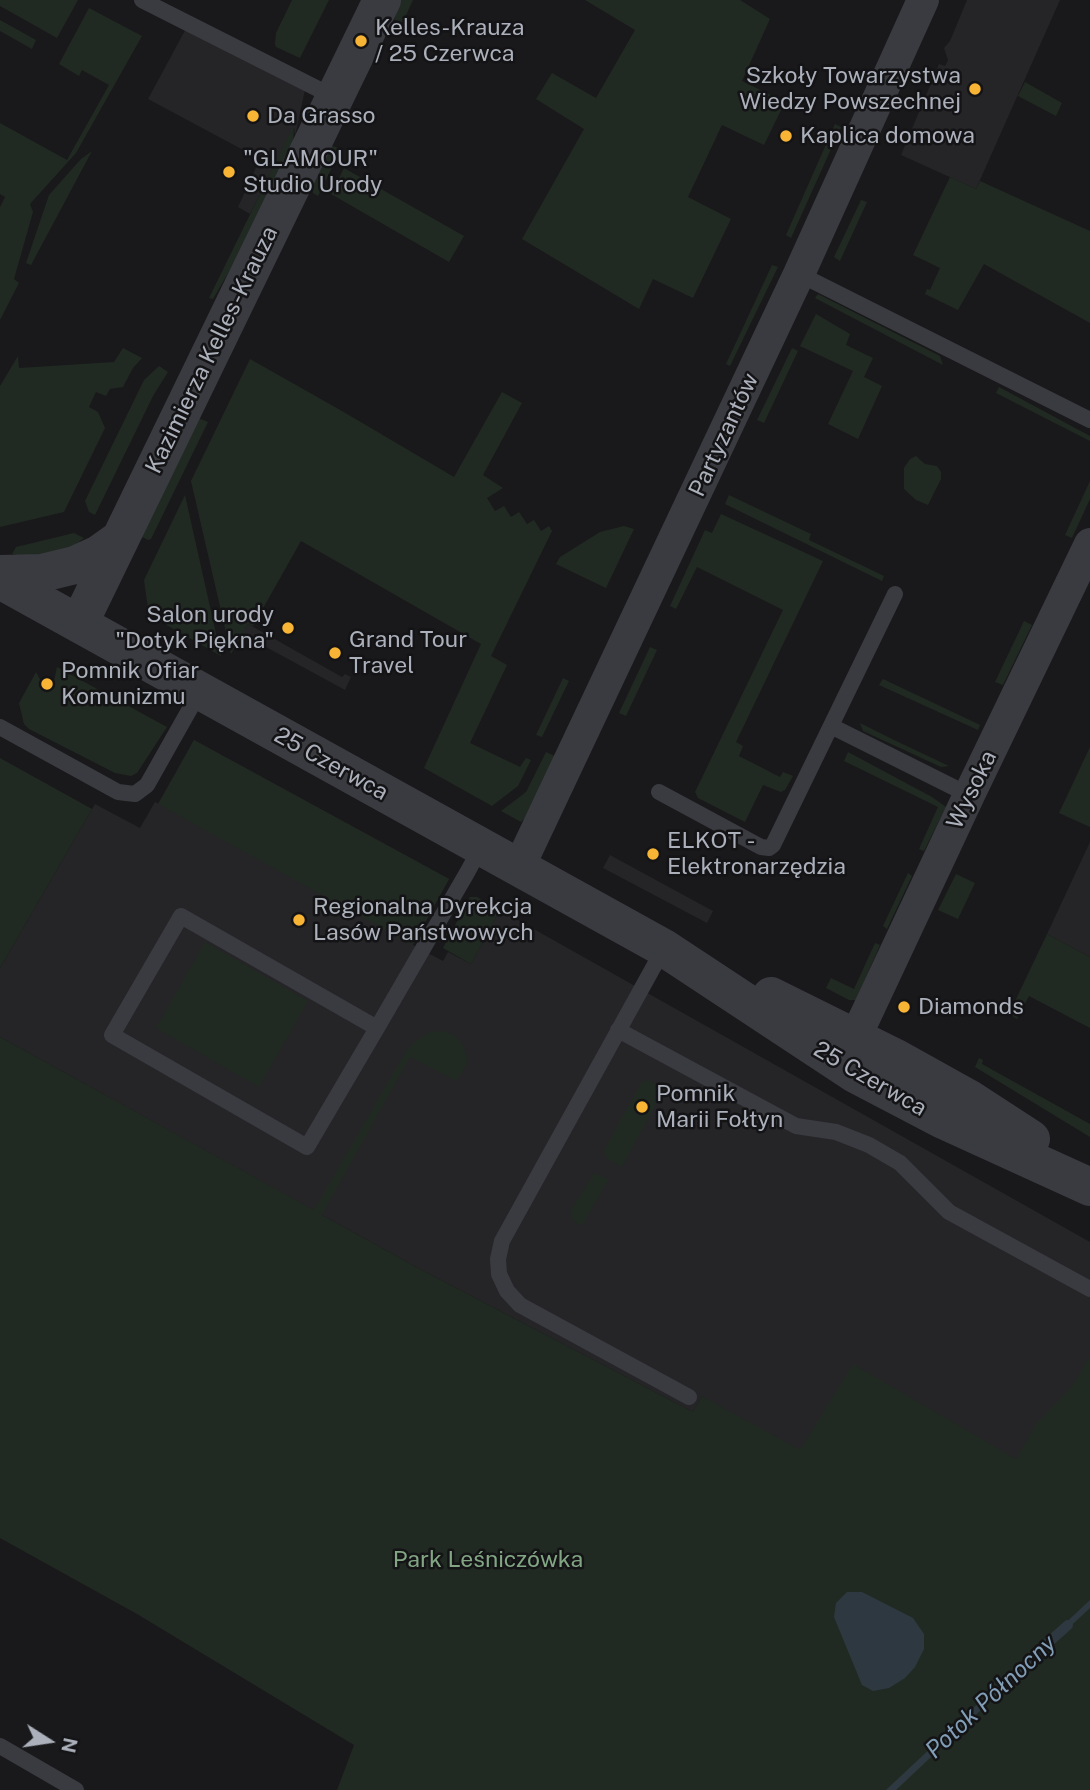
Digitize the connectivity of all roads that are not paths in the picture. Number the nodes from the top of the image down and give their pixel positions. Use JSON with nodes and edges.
{"nodes":[{"id":1,"x":142,"y":0,"type":"edge"},
{"id":2,"x":382,"y":0,"type":"edge"},
{"id":3,"x":923,"y":0,"type":"edge"},
{"id":4,"x":334,"y":97,"type":"junction"},
{"id":5,"x":799,"y":274,"type":"junction"},
{"id":6,"x":1090,"y":420,"type":"edge"},
{"id":7,"x":120,"y":540,"type":"junction"},
{"id":8,"x":1090,"y":544,"type":"edge"},
{"id":9,"x":0,"y":574,"type":"edge"},
{"id":10,"x":0,"y":580,"type":"edge"},
{"id":11,"x":895,"y":594,"type":"dead end"},
{"id":12,"x":79,"y":624,"type":"junction"},
{"id":13,"x":200,"y":691,"type":"junction"},
{"id":14,"x":831,"y":726,"type":"junction"},
{"id":15,"x":0,"y":727,"type":"edge"},
{"id":16,"x":659,"y":792,"type":"dead end"},
{"id":17,"x":969,"y":795,"type":"junction"},
{"id":18,"x":481,"y":847,"type":"junction"},
{"id":19,"x":519,"y":867,"type":"junction"},
{"id":20,"x":664,"y":948,"type":"junction"},
{"id":21,"x":377,"y":1028,"type":"junction"},
{"id":22,"x":618,"y":1030,"type":"junction"},
{"id":23,"x":856,"y":1036,"type":"junction"},
{"id":24,"x":1090,"y":1185,"type":"edge"},
{"id":25,"x":1090,"y":1289,"type":"edge"},
{"id":26,"x":689,"y":1397,"type":"dead end"},
{"id":27,"x":0,"y":1746,"type":"edge"},
{"id":28,"x":76,"y":1790,"type":"edge"}],
"edges":[{"from":1,"to":4,"type":"lane"},
{"from":2,"to":4,"type":"street","name":"Kazimierza Kelles-Krauza"},
{"from":3,"to":5,"type":"street","name":"Partyzantów"},
{"from":4,"to":7,"type":"street","name":"Kazimierza Kelles-Krauza"},
{"from":5,"to":6,"type":"lane"},
{"from":5,"to":19,"type":"street","name":"Partyzantów"},
{"from":7,"to":9,"type":"street"},
{"from":7,"to":12,"type":"street","name":"Kazimierza Kelles-Krauza"},
{"from":8,"to":17,"type":"street","name":"Wysoka"},
{"from":10,"to":12,"type":"street","name":"25 Czerwca"},
{"from":11,"to":14,"type":"lane"},
{"from":12,"to":13,"type":"street","name":"25 Czerwca"},
{"from":13,"to":15,"type":"lane"},
{"from":13,"to":18,"type":"street","name":"25 Czerwca"},
{"from":14,"to":16,"type":"lane"},
{"from":14,"to":17,"type":"lane"},
{"from":17,"to":23,"type":"street","name":"Wysoka"},
{"from":18,"to":19,"type":"street","name":"25 Czerwca"},
{"from":18,"to":21,"type":"lane"},
{"from":19,"to":20,"type":"street","name":"25 Czerwca"},
{"from":20,"to":22,"type":"lane"},
{"from":20,"to":23,"type":"street","name":"25 Czerwca"},
{"from":20,"to":24,"type":"street","name":"25 Czerwca"},
{"from":21,"to":21,"type":"lane"},
{"from":22,"to":25,"type":"lane"},
{"from":22,"to":26,"type":"lane"},
{"from":23,"to":24,"type":"street","name":"25 Czerwca"},
{"from":27,"to":28,"type":"lane"}]}
